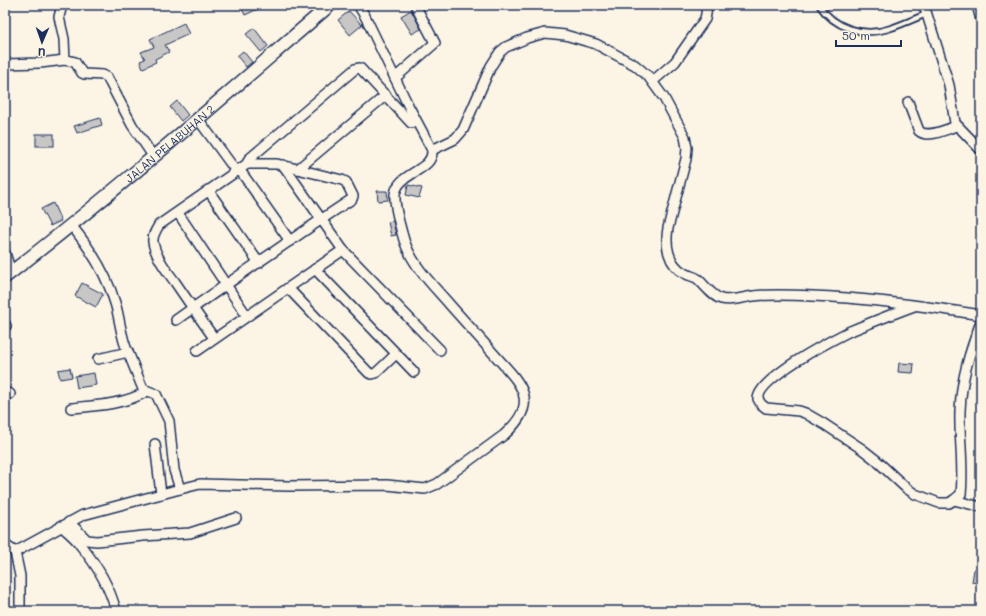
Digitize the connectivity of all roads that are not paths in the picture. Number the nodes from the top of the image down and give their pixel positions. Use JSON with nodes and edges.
{"nodes":[{"id":1,"x":62,"y":5,"type":"edge"},
{"id":2,"x":330,"y":5,"type":"edge"},
{"id":3,"x":358,"y":5,"type":"edge"},
{"id":4,"x":415,"y":5,"type":"edge"},
{"id":5,"x":707,"y":5,"type":"edge"},
{"id":6,"x":819,"y":5,"type":"edge"},
{"id":7,"x":977,"y":5,"type":"edge"},
{"id":8,"x":925,"y":9,"type":"edge"},
{"id":9,"x":981,"y":20,"type":"edge"},
{"id":10,"x":66,"y":60,"type":"junction"},
{"id":11,"x":5,"y":64,"type":"edge"},
{"id":12,"x":395,"y":78,"type":"junction"},
{"id":13,"x":653,"y":81,"type":"junction"},
{"id":14,"x":386,"y":95,"type":"junction"},
{"id":15,"x":908,"y":102,"type":"dead end"},
{"id":16,"x":198,"y":119,"type":"junction"},
{"id":17,"x":411,"y":123,"type":"dead end"},
{"id":18,"x":957,"y":126,"type":"junction"},
{"id":19,"x":432,"y":150,"type":"junction"},
{"id":20,"x":981,"y":150,"type":"edge"},
{"id":21,"x":153,"y":156,"type":"junction"},
{"id":22,"x":283,"y":165,"type":"junction"},
{"id":23,"x":241,"y":168,"type":"junction"},
{"id":24,"x":298,"y":169,"type":"junction"},
{"id":25,"x":208,"y":190,"type":"junction"},
{"id":26,"x":178,"y":213,"type":"junction"},
{"id":27,"x":321,"y":219,"type":"junction"},
{"id":28,"x":71,"y":225,"type":"junction"},
{"id":29,"x":290,"y":241,"type":"junction"},
{"id":30,"x":342,"y":250,"type":"junction"},
{"id":31,"x":5,"y":253,"type":"edge"},
{"id":32,"x":259,"y":263,"type":"junction"},
{"id":33,"x":315,"y":269,"type":"junction"},
{"id":34,"x":8,"y":274,"type":"edge"},
{"id":35,"x":226,"y":285,"type":"junction"},
{"id":36,"x":288,"y":288,"type":"junction"},
{"id":37,"x":916,"y":305,"type":"junction"},
{"id":38,"x":193,"y":308,"type":"junction"},
{"id":39,"x":981,"y":315,"type":"edge"},
{"id":40,"x":246,"y":316,"type":"junction"},
{"id":41,"x":176,"y":320,"type":"dead end"},
{"id":42,"x":981,"y":322,"type":"edge"},
{"id":43,"x":214,"y":338,"type":"junction"},
{"id":44,"x":440,"y":350,"type":"dead end"},
{"id":45,"x":197,"y":351,"type":"dead end"},
{"id":46,"x":128,"y":352,"type":"junction"},
{"id":47,"x":396,"y":354,"type":"junction"},
{"id":48,"x":98,"y":359,"type":"dead end"},
{"id":49,"x":414,"y":372,"type":"dead end"},
{"id":50,"x":147,"y":391,"type":"junction"},
{"id":51,"x":71,"y":408,"type":"dead end"},
{"id":52,"x":155,"y":444,"type":"dead end"},
{"id":53,"x":180,"y":489,"type":"junction"},
{"id":54,"x":161,"y":494,"type":"junction"},
{"id":55,"x":954,"y":500,"type":"junction"},
{"id":56,"x":981,"y":507,"type":"edge"},
{"id":57,"x":236,"y":518,"type":"dead end"},
{"id":58,"x":65,"y":524,"type":"junction"},
{"id":59,"x":5,"y":546,"type":"edge"},
{"id":60,"x":14,"y":552,"type":"junction"},
{"id":61,"x":20,"y":611,"type":"edge"},
{"id":62,"x":116,"y":611,"type":"edge"}],
"edges":[{"from":1,"to":10,"type":"street"},
{"from":2,"to":16,"type":"main road","name":"JALAN PELABUHAN 2"},
{"from":3,"to":12,"type":"street"},
{"from":4,"to":12,"type":"street"},
{"from":5,"to":13,"type":"street"},
{"from":6,"to":8,"type":"lane"},
{"from":7,"to":9,"type":"street"},
{"from":8,"to":18,"type":"street"},
{"from":10,"to":11,"type":"street"},
{"from":10,"to":21,"type":"street"},
{"from":12,"to":19,"type":"street"},
{"from":13,"to":19,"type":"street"},
{"from":13,"to":37,"type":"street"},
{"from":14,"to":17,"type":"street"},
{"from":14,"to":23,"type":"street"},
{"from":14,"to":24,"type":"street"},
{"from":15,"to":18,"type":"street"},
{"from":16,"to":21,"type":"main road","name":"JALAN PELABUHAN 2"},
{"from":16,"to":23,"type":"street"},
{"from":18,"to":20,"type":"street"},
{"from":19,"to":53,"type":"street"},
{"from":21,"to":28,"type":"main road","name":"JALAN PELABUHAN 2"},
{"from":22,"to":23,"type":"street"},
{"from":22,"to":24,"type":"street"},
{"from":22,"to":27,"type":"street"},
{"from":23,"to":25,"type":"street"},
{"from":23,"to":29,"type":"street"},
{"from":24,"to":27,"type":"street"},
{"from":25,"to":26,"type":"street"},
{"from":25,"to":32,"type":"street"},
{"from":26,"to":35,"type":"street"},
{"from":26,"to":38,"type":"street"},
{"from":27,"to":29,"type":"street"},
{"from":27,"to":30,"type":"street"},
{"from":28,"to":34,"type":"main road","name":"JALAN PELABUHAN 2"},
{"from":28,"to":46,"type":"street"},
{"from":29,"to":32,"type":"street"},
{"from":30,"to":33,"type":"street"},
{"from":30,"to":44,"type":"street"},
{"from":31,"to":34,"type":"street"},
{"from":32,"to":35,"type":"street"},
{"from":33,"to":36,"type":"street"},
{"from":33,"to":47,"type":"street"},
{"from":35,"to":38,"type":"street"},
{"from":35,"to":40,"type":"street"},
{"from":36,"to":40,"type":"street"},
{"from":36,"to":47,"type":"street"},
{"from":37,"to":39,"type":"street"},
{"from":37,"to":55,"type":"street"},
{"from":38,"to":41,"type":"street"},
{"from":38,"to":43,"type":"street"},
{"from":40,"to":43,"type":"street"},
{"from":42,"to":55,"type":"street"},
{"from":43,"to":45,"type":"street"},
{"from":46,"to":48,"type":"street"},
{"from":46,"to":50,"type":"street"},
{"from":47,"to":49,"type":"street"},
{"from":50,"to":51,"type":"street"},
{"from":50,"to":53,"type":"street"},
{"from":52,"to":54,"type":"street"},
{"from":53,"to":54,"type":"street"},
{"from":54,"to":58,"type":"street"},
{"from":55,"to":56,"type":"street"},
{"from":57,"to":58,"type":"street"},
{"from":58,"to":60,"type":"street"},
{"from":58,"to":62,"type":"street"},
{"from":59,"to":60,"type":"street"},
{"from":60,"to":61,"type":"street"}]}
